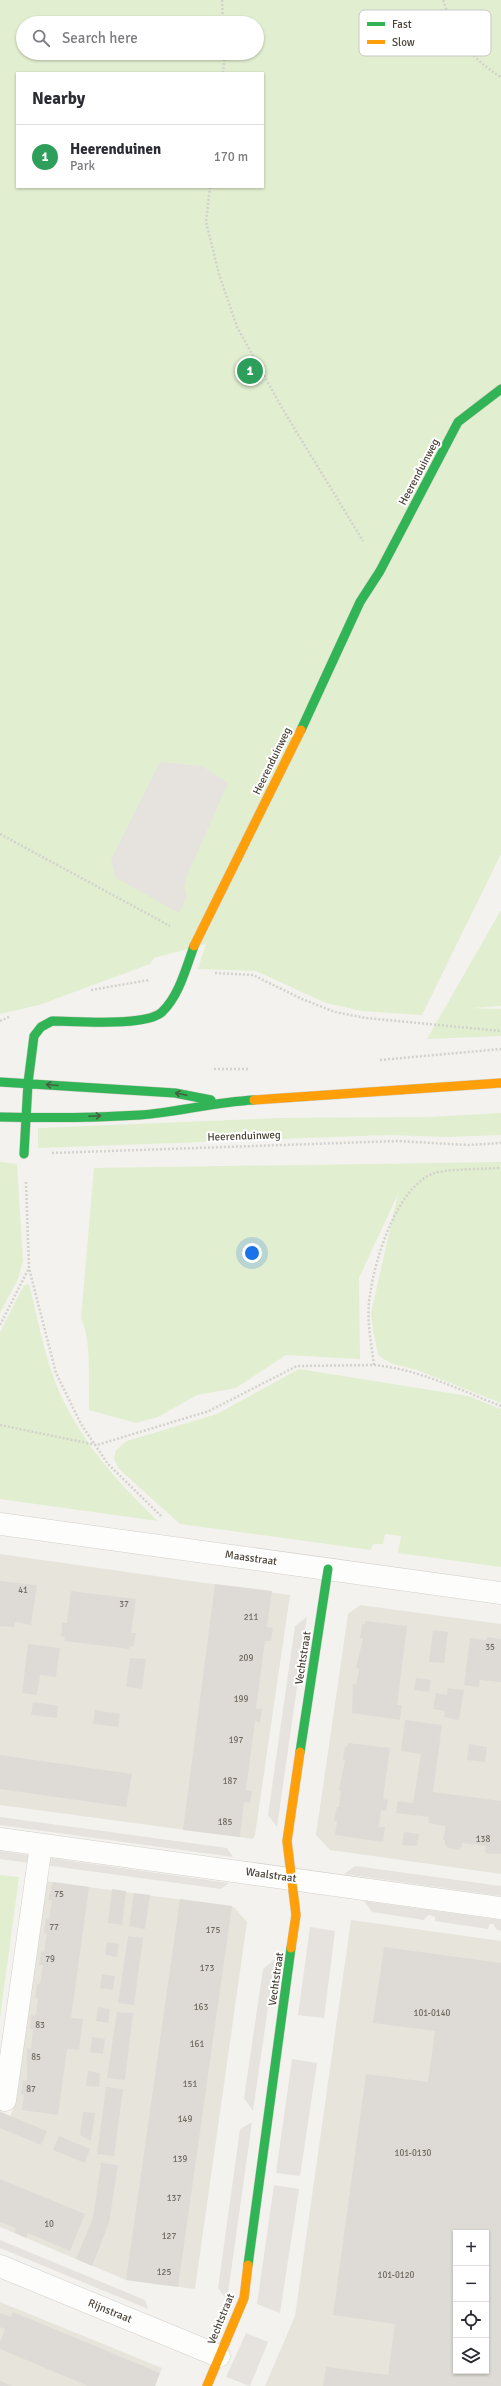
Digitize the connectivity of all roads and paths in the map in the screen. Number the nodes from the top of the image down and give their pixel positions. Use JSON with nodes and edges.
{"nodes":[{"id":1,"x":222,"y":0,"type":"edge"},
{"id":2,"x":443,"y":0,"type":"edge"},
{"id":3,"x":447,"y":10,"type":"edge"},
{"id":4,"x":223,"y":16,"type":"edge"},
{"id":5,"x":475,"y":56,"type":"edge"},
{"id":6,"x":224,"y":60,"type":"edge"},
{"id":7,"x":223,"y":72,"type":"edge"},
{"id":8,"x":501,"y":77,"type":"edge"},
{"id":9,"x":210,"y":188,"type":"edge"},
{"id":10,"x":501,"y":389,"type":"edge"},
{"id":11,"x":380,"y":571,"type":"junction"},
{"id":12,"x":0,"y":834,"type":"edge"},
{"id":13,"x":196,"y":941,"type":"junction"},
{"id":14,"x":184,"y":973,"type":"junction"},
{"id":15,"x":501,"y":1031,"type":"edge"},
{"id":16,"x":501,"y":1049,"type":"edge"},
{"id":17,"x":376,"y":1060,"type":"dead end"},
{"id":18,"x":253,"y":1068,"type":"dead end"},
{"id":19,"x":206,"y":1069,"type":"dead end"},
{"id":20,"x":0,"y":1082,"type":"edge"},
{"id":21,"x":28,"y":1083,"type":"junction"},
{"id":22,"x":501,"y":1083,"type":"edge"},
{"id":23,"x":220,"y":1102,"type":"junction"},
{"id":24,"x":0,"y":1117,"type":"edge"},
{"id":25,"x":26,"y":1118,"type":"junction"},
{"id":26,"x":501,"y":1143,"type":"edge"},
{"id":27,"x":24,"y":1154,"type":"junction"},
{"id":28,"x":501,"y":1168,"type":"edge"},
{"id":29,"x":29,"y":1268,"type":"junction"},
{"id":30,"x":0,"y":1325,"type":"edge"},
{"id":31,"x":374,"y":1364,"type":"junction"},
{"id":32,"x":501,"y":1406,"type":"edge"},
{"id":33,"x":0,"y":1425,"type":"edge"},
{"id":34,"x":97,"y":1445,"type":"junction"},
{"id":35,"x":0,"y":1524,"type":"edge"},
{"id":36,"x":166,"y":1546,"type":"junction"},
{"id":37,"x":328,"y":1569,"type":"junction"},
{"id":38,"x":501,"y":1593,"type":"edge"},
{"id":39,"x":0,"y":1839,"type":"edge"},
{"id":40,"x":41,"y":1845,"type":"junction"},
{"id":41,"x":291,"y":1878,"type":"junction"},
{"id":42,"x":501,"y":1908,"type":"edge"},
{"id":43,"x":5,"y":2100,"type":"dead end"},
{"id":44,"x":0,"y":2266,"type":"edge"},
{"id":45,"x":219,"y":2356,"type":"junction"},
{"id":46,"x":207,"y":2386,"type":"edge"}],
"edges":[{"from":1,"to":4,"type":"path"},
{"from":2,"to":3,"type":"path"},
{"from":5,"to":8,"type":"path"},
{"from":6,"to":7,"type":"path"},
{"from":9,"to":11,"type":"path"},
{"from":10,"to":11,"type":"street","name":"Heerenduinweg"},
{"from":11,"to":13,"type":"street","name":"Heerenduinweg"},
{"from":12,"to":13,"type":"path"},
{"from":13,"to":14,"type":"street","name":"Heerenduinweg"},
{"from":14,"to":15,"type":"path"},
{"from":14,"to":21,"type":"street","name":"Heerenduinweg"},
{"from":16,"to":17,"type":"path"},
{"from":18,"to":19,"type":"path"},
{"from":20,"to":21,"type":"street"},
{"from":23,"to":21,"type":"street","one_way":true},
{"from":21,"to":25,"type":"street","name":"Heerenduinweg"},
{"from":22,"to":23,"type":"street"},
{"from":25,"to":23,"type":"street","one_way":true},
{"from":24,"to":25,"type":"street"},
{"from":25,"to":27,"type":"street","name":"Heerenduinweg"},
{"from":26,"to":27,"type":"path","name":"Heerenduinweg"},
{"from":27,"to":29,"type":"path"},
{"from":28,"to":31,"type":"path"},
{"from":29,"to":30,"type":"path"},
{"from":29,"to":34,"type":"path"},
{"from":31,"to":32,"type":"path"},
{"from":31,"to":34,"type":"path"},
{"from":33,"to":34,"type":"path"},
{"from":34,"to":36,"type":"path"},
{"from":35,"to":36,"type":"street","name":"Maasstraat"},
{"from":36,"to":37,"type":"street","name":"Maasstraat"},
{"from":37,"to":38,"type":"street","name":"Maasstraat"},
{"from":37,"to":41,"type":"street","name":"Vechtstraat"},
{"from":39,"to":40,"type":"street","name":"Waalstraat"},
{"from":40,"to":41,"type":"street","name":"Waalstraat"},
{"from":40,"to":43,"type":"street"},
{"from":41,"to":42,"type":"street","name":"Waalstraat"},
{"from":41,"to":45,"type":"street","name":"Vechtstraat"},
{"from":44,"to":45,"type":"street","name":"Rijnstraat"},
{"from":45,"to":46,"type":"street","name":"Vechtstraat"}]}
